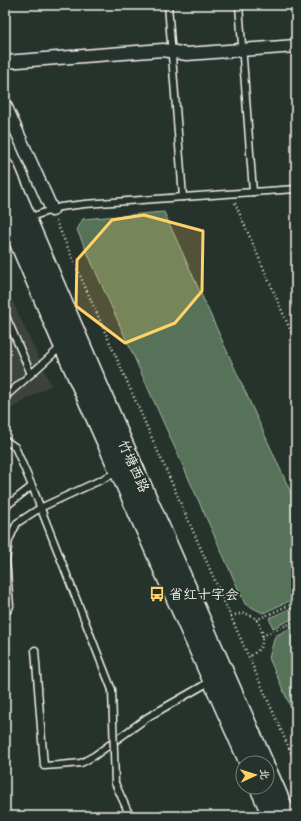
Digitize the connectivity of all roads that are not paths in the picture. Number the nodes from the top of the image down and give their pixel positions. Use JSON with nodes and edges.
{"nodes":[{"id":1,"x":168,"y":5,"type":"edge"},
{"id":2,"x":239,"y":5,"type":"edge"},
{"id":3,"x":296,"y":46,"type":"edge"},
{"id":4,"x":242,"y":50,"type":"junction"},
{"id":5,"x":172,"y":52,"type":"junction"},
{"id":6,"x":5,"y":62,"type":"edge"},
{"id":7,"x":5,"y":105,"type":"edge"},
{"id":8,"x":5,"y":168,"type":"edge"},
{"id":9,"x":296,"y":189,"type":"edge"},
{"id":10,"x":253,"y":192,"type":"junction"},
{"id":11,"x":183,"y":197,"type":"junction"},
{"id":12,"x":5,"y":210,"type":"edge"},
{"id":13,"x":52,"y":210,"type":"junction"},
{"id":14,"x":27,"y":219,"type":"junction"},
{"id":15,"x":5,"y":314,"type":"edge"},
{"id":16,"x":63,"y":345,"type":"junction"},
{"id":17,"x":31,"y":374,"type":"junction"},
{"id":18,"x":5,"y":397,"type":"edge"},
{"id":19,"x":5,"y":440,"type":"edge"},
{"id":20,"x":120,"y":471,"type":"junction"},
{"id":21,"x":32,"y":486,"type":"junction"},
{"id":22,"x":5,"y":506,"type":"edge"},
{"id":23,"x":40,"y":508,"type":"junction"},
{"id":24,"x":5,"y":610,"type":"edge"},
{"id":25,"x":35,"y":650,"type":"dead end"},
{"id":26,"x":213,"y":680,"type":"junction"},
{"id":27,"x":246,"y":755,"type":"edge"},
{"id":28,"x":261,"y":755,"type":"edge"},
{"id":29,"x":275,"y":788,"type":"edge"},
{"id":30,"x":263,"y":795,"type":"edge"},
{"id":31,"x":130,"y":816,"type":"edge"},
{"id":32,"x":272,"y":816,"type":"edge"},
{"id":33,"x":287,"y":816,"type":"edge"}],
"edges":[{"from":1,"to":5,"type":"lane"},
{"from":2,"to":4,"type":"lane"},
{"from":3,"to":4,"type":"street"},
{"from":4,"to":5,"type":"street"},
{"from":4,"to":10,"type":"lane"},
{"from":5,"to":6,"type":"street"},
{"from":5,"to":11,"type":"lane"},
{"from":7,"to":13,"type":"street"},
{"from":8,"to":14,"type":"main road","name":"竹塘西路"},
{"from":9,"to":10,"type":"lane"},
{"from":10,"to":11,"type":"lane"},
{"from":11,"to":13,"type":"lane"},
{"from":12,"to":16,"type":"main road","name":"竹塘西路"},
{"from":13,"to":14,"type":"lane"},
{"from":14,"to":28,"type":"main road","name":"竹塘西路"},
{"from":15,"to":17,"type":"lane"},
{"from":16,"to":17,"type":"lane"},
{"from":16,"to":20,"type":"main road","name":"竹塘西路"},
{"from":17,"to":18,"type":"lane"},
{"from":19,"to":21,"type":"lane"},
{"from":20,"to":23,"type":"lane"},
{"from":20,"to":26,"type":"main road","name":"竹塘西路"},
{"from":21,"to":22,"type":"lane"},
{"from":21,"to":23,"type":"lane"},
{"from":23,"to":24,"type":"lane"},
{"from":23,"to":31,"type":"lane","bridge":true},
{"from":25,"to":26,"type":"lane"},
{"from":26,"to":27,"type":"main road","name":"竹塘西路"},
{"from":29,"to":33,"type":"main road"},
{"from":30,"to":32,"type":"main road"}]}
